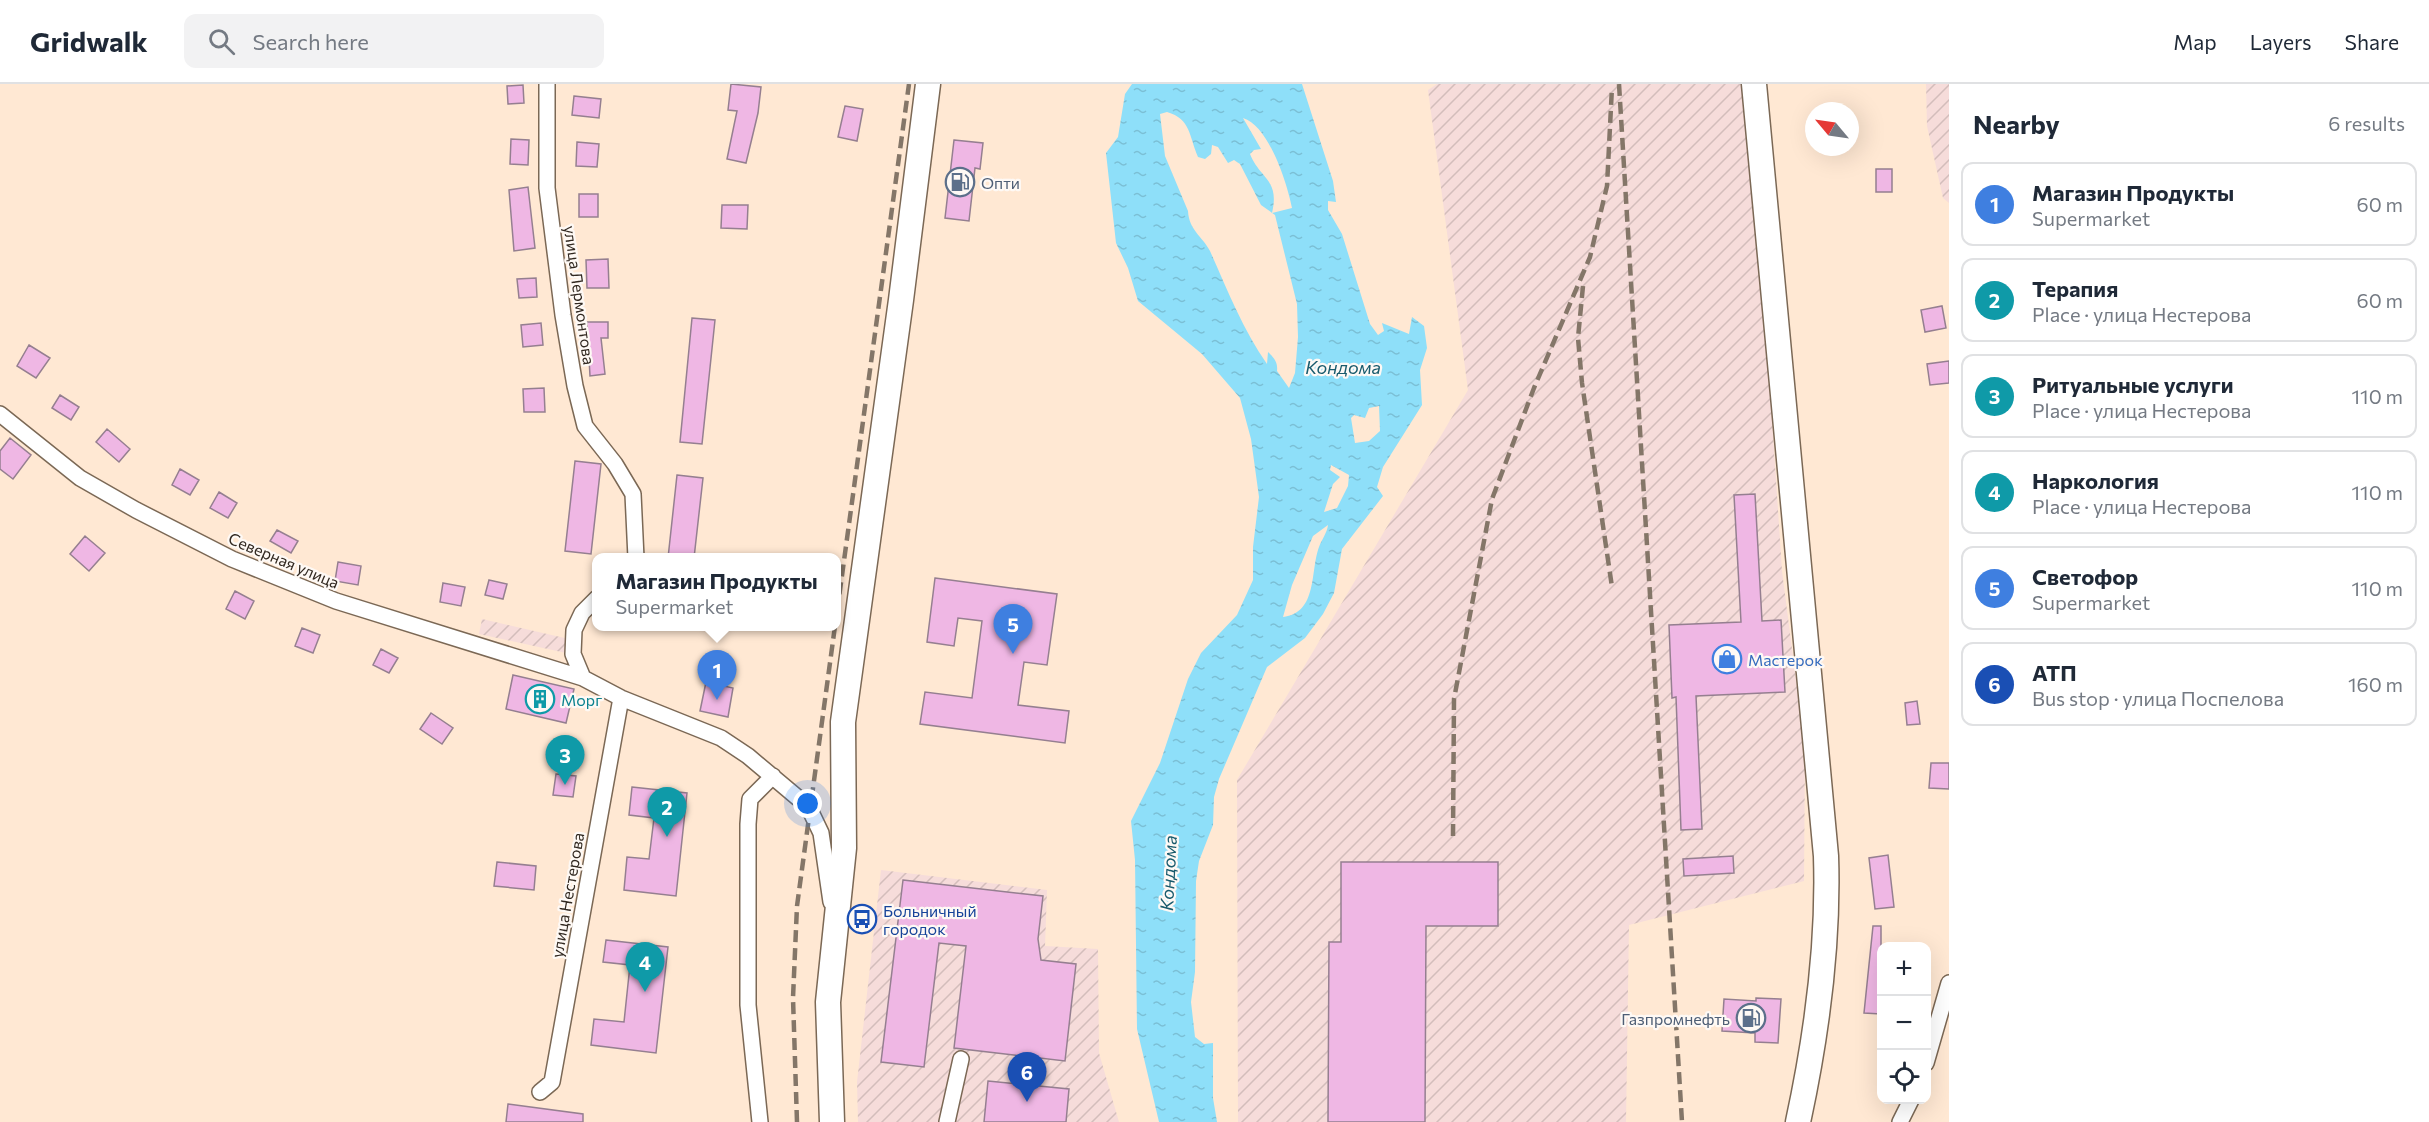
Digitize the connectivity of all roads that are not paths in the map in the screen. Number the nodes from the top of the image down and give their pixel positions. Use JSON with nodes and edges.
{"nodes":[{"id":1,"x":547,"y":84,"type":"edge"},
{"id":2,"x":928,"y":84,"type":"edge"},
{"id":3,"x":1754,"y":84,"type":"edge"},
{"id":4,"x":0,"y":414,"type":"edge"},
{"id":5,"x":636,"y":553,"type":"edge"},
{"id":6,"x":592,"y":603,"type":"edge"},
{"id":7,"x":583,"y":678,"type":"junction"},
{"id":8,"x":621,"y":698,"type":"junction"},
{"id":9,"x":773,"y":776,"type":"junction"},
{"id":10,"x":834,"y":926,"type":"junction"},
{"id":11,"x":1949,"y":983,"type":"edge"},
{"id":12,"x":1930,"y":1050,"type":"edge"},
{"id":13,"x":961,"y":1059,"type":"dead end"},
{"id":14,"x":540,"y":1092,"type":"dead end"},
{"id":15,"x":1909,"y":1104,"type":"edge"},
{"id":16,"x":760,"y":1122,"type":"edge"},
{"id":17,"x":832,"y":1122,"type":"edge"},
{"id":18,"x":947,"y":1122,"type":"edge"},
{"id":19,"x":1798,"y":1122,"type":"edge"},
{"id":20,"x":1900,"y":1122,"type":"edge"}],
"edges":[{"from":1,"to":5,"type":"street","name":"улица Лермонтова"},
{"from":2,"to":10,"type":"main road"},
{"from":3,"to":19,"type":"main road"},
{"from":4,"to":7,"type":"street","name":"Северная улица"},
{"from":6,"to":7,"type":"street"},
{"from":7,"to":8,"type":"street"},
{"from":8,"to":9,"type":"street"},
{"from":8,"to":14,"type":"street","name":"улица Нестерова"},
{"from":9,"to":10,"type":"street"},
{"from":9,"to":16,"type":"street"},
{"from":10,"to":17,"type":"main road"},
{"from":11,"to":12,"type":"street"},
{"from":13,"to":18,"type":"street"},
{"from":15,"to":20,"type":"street"}]}
